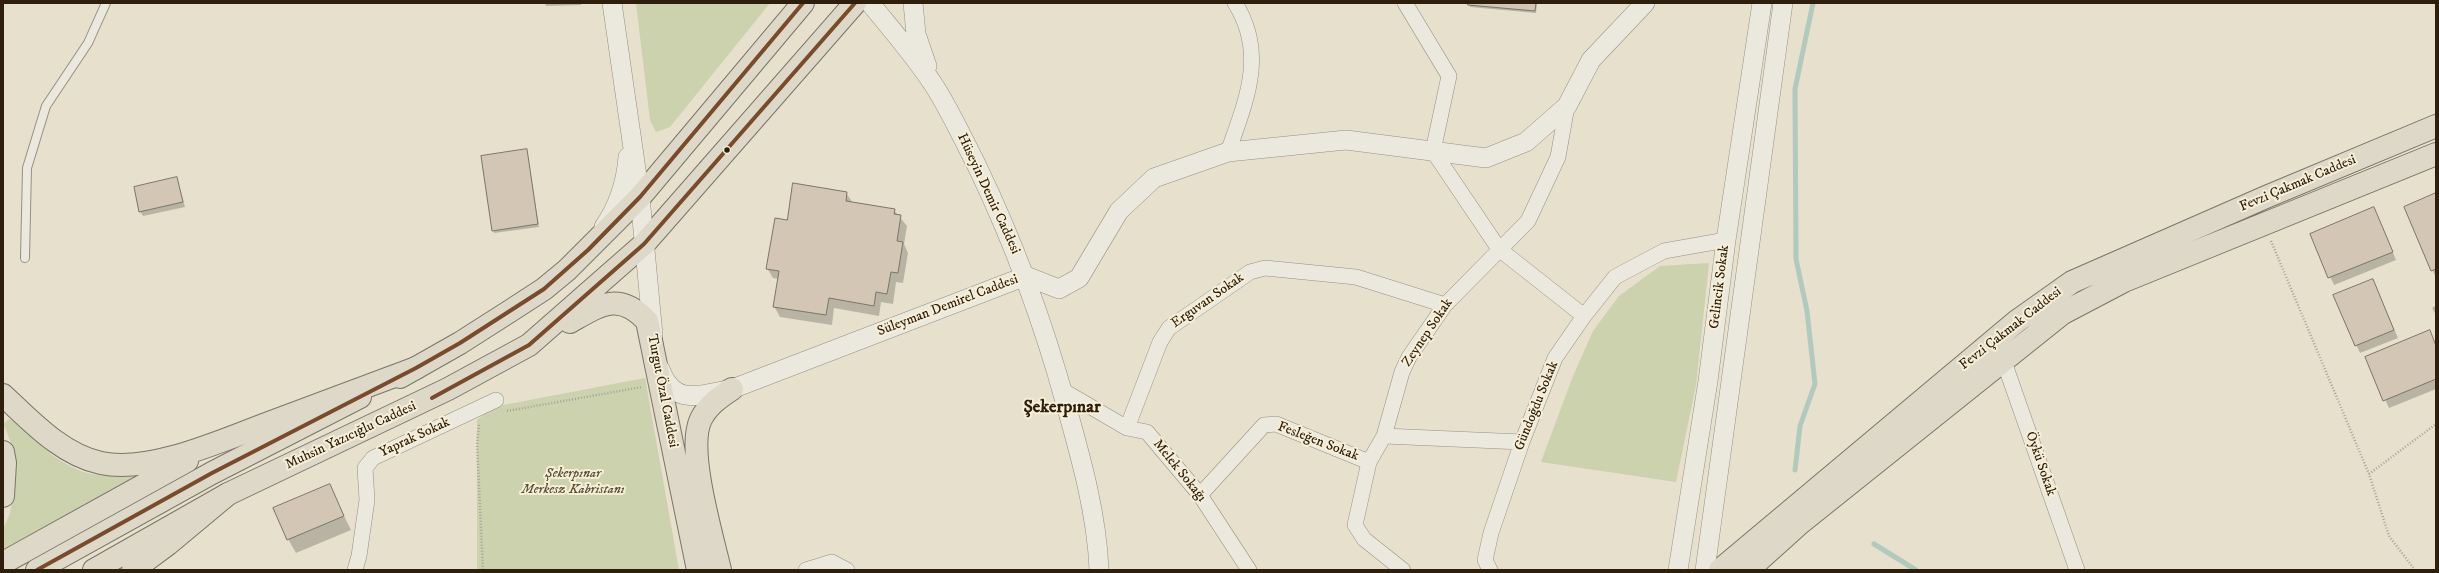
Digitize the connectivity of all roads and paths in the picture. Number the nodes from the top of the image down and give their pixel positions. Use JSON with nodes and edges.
{"nodes":[{"id":1,"x":106,"y":3,"type":"edge"},
{"id":2,"x":612,"y":3,"type":"edge"},
{"id":3,"x":803,"y":3,"type":"edge"},
{"id":4,"x":855,"y":3,"type":"edge"},
{"id":5,"x":870,"y":3,"type":"edge"},
{"id":6,"x":913,"y":3,"type":"edge"},
{"id":7,"x":1235,"y":3,"type":"edge"},
{"id":8,"x":1405,"y":3,"type":"edge"},
{"id":9,"x":1645,"y":3,"type":"edge"},
{"id":10,"x":1762,"y":3,"type":"edge"},
{"id":11,"x":1783,"y":3,"type":"edge"},
{"id":12,"x":933,"y":85,"type":"junction"},
{"id":13,"x":1567,"y":106,"type":"junction"},
{"id":14,"x":2436,"y":126,"type":"edge"},
{"id":15,"x":630,"y":131,"type":"junction"},
{"id":16,"x":1432,"y":151,"type":"junction"},
{"id":17,"x":1228,"y":152,"type":"junction"},
{"id":18,"x":2436,"y":154,"type":"edge"},
{"id":19,"x":640,"y":197,"type":"junction"},
{"id":20,"x":2264,"y":224,"type":"junction"},
{"id":21,"x":1007,"y":231,"type":"junction"},
{"id":22,"x":1726,"y":240,"type":"junction"},
{"id":23,"x":644,"y":244,"type":"junction"},
{"id":24,"x":1498,"y":249,"type":"junction"},
{"id":25,"x":588,"y":250,"type":"junction"},
{"id":26,"x":26,"y":258,"type":"dead end"},
{"id":27,"x":1026,"y":276,"type":"junction"},
{"id":28,"x":982,"y":292,"type":"junction"},
{"id":29,"x":1445,"y":305,"type":"junction"},
{"id":30,"x":1584,"y":316,"type":"junction"},
{"id":31,"x":529,"y":345,"type":"junction"},
{"id":32,"x":655,"y":354,"type":"junction"},
{"id":33,"x":2003,"y":359,"type":"junction"},
{"id":34,"x":416,"y":368,"type":"junction"},
{"id":35,"x":660,"y":383,"type":"junction"},
{"id":36,"x":732,"y":389,"type":"junction"},
{"id":37,"x":1062,"y":390,"type":"junction"},
{"id":38,"x":3,"y":395,"type":"edge"},
{"id":39,"x":500,"y":406,"type":"joint"},
{"id":40,"x":480,"y":422,"type":"dead end"},
{"id":41,"x":2436,"y":424,"type":"edge"},
{"id":42,"x":1127,"y":428,"type":"junction"},
{"id":43,"x":1384,"y":436,"type":"junction"},
{"id":44,"x":230,"y":437,"type":"junction"},
{"id":45,"x":1522,"y":442,"type":"junction"},
{"id":46,"x":3,"y":452,"type":"edge"},
{"id":47,"x":1370,"y":462,"type":"junction"},
{"id":48,"x":2369,"y":474,"type":"junction"},
{"id":49,"x":228,"y":494,"type":"junction"},
{"id":50,"x":1200,"y":495,"type":"junction"},
{"id":51,"x":3,"y":496,"type":"edge"},
{"id":52,"x":3,"y":563,"type":"edge"},
{"id":53,"x":37,"y":570,"type":"edge"},
{"id":54,"x":94,"y":570,"type":"edge"},
{"id":55,"x":133,"y":570,"type":"edge"},
{"id":56,"x":355,"y":570,"type":"edge"},
{"id":57,"x":483,"y":570,"type":"edge"},
{"id":58,"x":698,"y":570,"type":"edge"},
{"id":59,"x":720,"y":570,"type":"edge"},
{"id":60,"x":806,"y":570,"type":"edge"},
{"id":61,"x":847,"y":570,"type":"edge"},
{"id":62,"x":1099,"y":570,"type":"edge"},
{"id":63,"x":1249,"y":570,"type":"edge"},
{"id":64,"x":1403,"y":570,"type":"edge"},
{"id":65,"x":1490,"y":570,"type":"edge"},
{"id":66,"x":1678,"y":570,"type":"edge"},
{"id":67,"x":1705,"y":570,"type":"edge"},
{"id":68,"x":1720,"y":570,"type":"edge"},
{"id":69,"x":1748,"y":570,"type":"edge"},
{"id":70,"x":2077,"y":570,"type":"edge"},
{"id":71,"x":2415,"y":570,"type":"edge"}],
"edges":[{"from":1,"to":26,"type":"lane"},
{"from":2,"to":15,"type":"street"},
{"from":3,"to":19,"type":"main road","name":"Muhsin Yazıcığlu Caddesi"},
{"from":4,"to":23,"type":"main road","name":"Muhsin Yazıcığlu Caddesi"},
{"from":5,"to":12,"type":"street","name":"Hüseyin Demir Caddesi"},
{"from":6,"to":12,"type":"street"},
{"from":7,"to":17,"type":"street"},
{"from":8,"to":16,"type":"street"},
{"from":9,"to":13,"type":"street","name":"Süleyman Demirel Caddesi"},
{"from":10,"to":22,"type":"street","name":"Gelincik Sokak"},
{"from":11,"to":67,"type":"street","name":"Gelincik Sokak"},
{"from":12,"to":21,"type":"street","name":"Hüseyin Demir Caddesi"},
{"from":13,"to":16,"type":"street","name":"Süleyman Demirel Caddesi"},
{"from":13,"to":24,"type":"street","name":"Zeynep Sokak"},
{"from":14,"to":68,"type":"main road","name":"Fevzi Çakmak Caddesi"},
{"from":15,"to":19,"type":"street","name":"Süleyman Demirel Caddesi"},
{"from":15,"to":25,"type":"street"},
{"from":16,"to":17,"type":"street","name":"Süleyman Demirel Caddesi"},
{"from":16,"to":24,"type":"street"},
{"from":17,"to":27,"type":"street","name":"Süleyman Demirel Caddesi"},
{"from":18,"to":20,"type":"main road","name":"Fevzi Çakmak Caddesi"},
{"from":19,"to":23,"type":"street","name":"Süleyman Demirel Caddesi"},
{"from":19,"to":25,"type":"main road","name":"Muhsin Yazıcığlu Caddesi"},
{"from":20,"to":33,"type":"main road","name":"Fevzi Çakmak Caddesi"},
{"from":20,"to":48,"type":"path"},
{"from":21,"to":27,"type":"street","name":"Hüseyin Demir Caddesi"},
{"from":21,"to":28,"type":"street"},
{"from":22,"to":30,"type":"street","name":"Gündoğdu Sokak"},
{"from":22,"to":66,"type":"street","name":"Gelincik Sokak"},
{"from":23,"to":31,"type":"main road","name":"Muhsin Yazıcığlu Caddesi"},
{"from":23,"to":32,"type":"street","name":"Süleyman Demirel Caddesi"},
{"from":24,"to":29,"type":"street","name":"Zeynep Sokak"},
{"from":24,"to":30,"type":"street"},
{"from":25,"to":34,"type":"main road","name":"Muhsin Yazıcığlu Caddesi"},
{"from":27,"to":28,"type":"street","name":"Süleyman Demirel Caddesi"},
{"from":27,"to":37,"type":"street","name":"Hüseyin Demir Caddesi"},
{"from":28,"to":36,"type":"street","name":"Süleyman Demirel Caddesi"},
{"from":29,"to":42,"type":"street","name":"Erguvan Sokak"},
{"from":29,"to":43,"type":"street","name":"Zeynep Sokak"},
{"from":30,"to":45,"type":"street","name":"Gündoğdu Sokak"},
{"from":31,"to":32,"type":"main road","name":"Turgut Özal Caddesi"},
{"from":31,"to":49,"type":"main road","name":"Muhsin Yazıcığlu Caddesi"},
{"from":32,"to":35,"type":"main road","name":"Turgut Özal Caddesi"},
{"from":32,"to":36,"type":"street","name":"Süleyman Demirel Caddesi"},
{"from":33,"to":69,"type":"main road","name":"Fevzi Çakmak Caddesi"},
{"from":33,"to":70,"type":"street","name":"Öykü Sokak"},
{"from":34,"to":44,"type":"main road"},
{"from":34,"to":53,"type":"main road","name":"Muhsin Yazıcığlu Caddesi"},
{"from":35,"to":39,"type":"path"},
{"from":35,"to":58,"type":"main road","name":"Turgut Özal Caddesi"},
{"from":36,"to":59,"type":"main road","name":"Turgut Özal Caddesi"},
{"from":37,"to":42,"type":"street","name":"Melek Sokağı"},
{"from":37,"to":62,"type":"street","name":"Hüseyin Demir Caddesi"},
{"from":38,"to":44,"type":"main road"},
{"from":39,"to":56,"type":"street","name":"Yaprak Sokak"},
{"from":40,"to":57,"type":"path"},
{"from":41,"to":48,"type":"path"},
{"from":42,"to":50,"type":"street","name":"Melek Sokağı"},
{"from":43,"to":45,"type":"street"},
{"from":43,"to":47,"type":"street","name":"Zeynep Sokak"},
{"from":44,"to":52,"type":"main road"},
{"from":45,"to":65,"type":"street","name":"Gündoğdu Sokak"},
{"from":46,"to":51,"type":"main road"},
{"from":47,"to":50,"type":"street","name":"Fesleğen Sokak"},
{"from":47,"to":64,"type":"street","name":"Zeynep Sokak"},
{"from":48,"to":71,"type":"path"},
{"from":49,"to":54,"type":"main road","name":"Muhsin Yazıcığlu Caddesi"},
{"from":49,"to":55,"type":"main road"},
{"from":50,"to":63,"type":"street","name":"Melek Sokağı"},
{"from":60,"to":61,"type":"street"}]}
